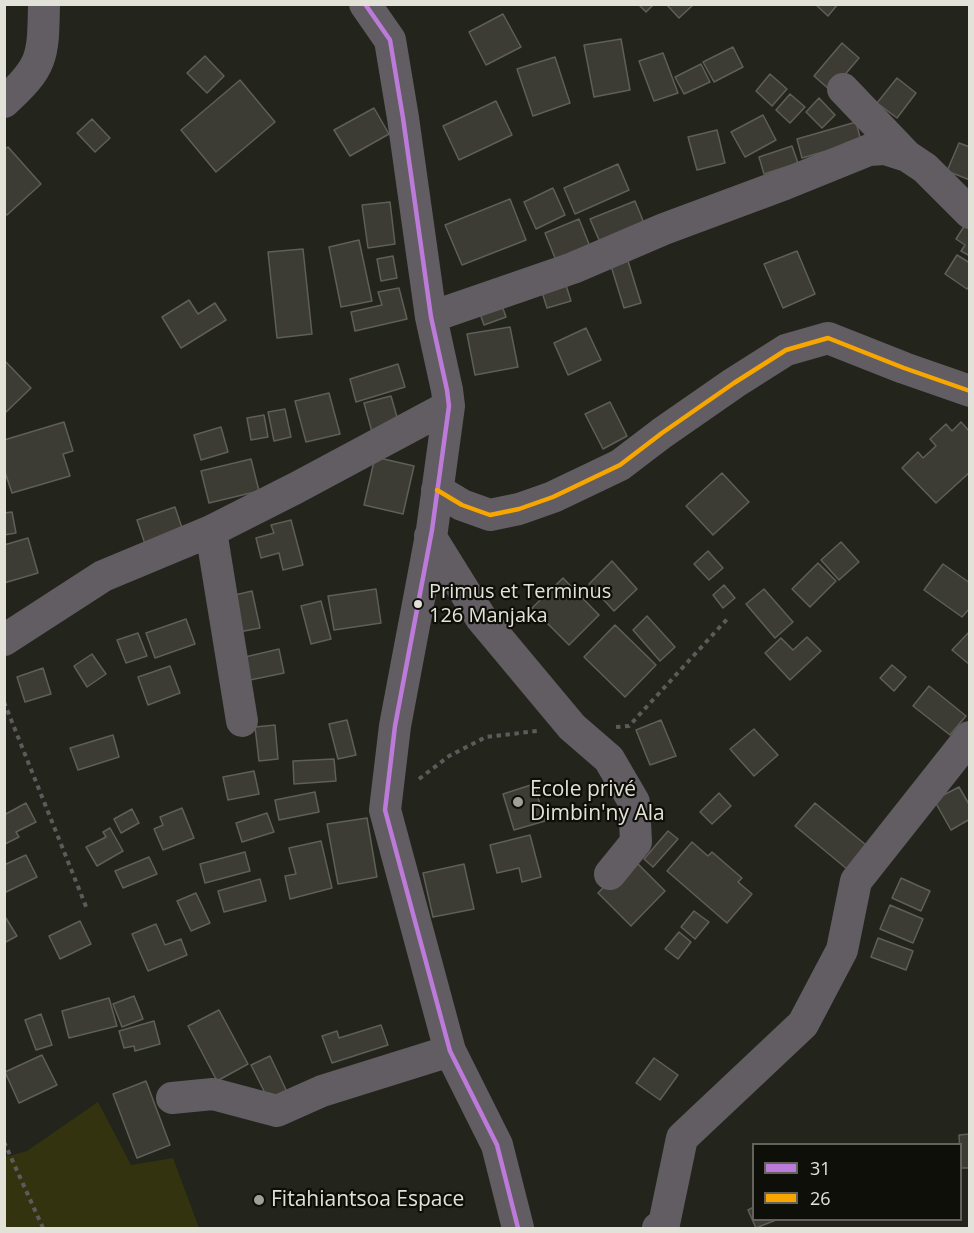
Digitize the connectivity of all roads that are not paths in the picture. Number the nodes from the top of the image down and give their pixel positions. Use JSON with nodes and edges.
{"nodes":[{"id":1,"x":44,"y":4,"type":"edge"},
{"id":2,"x":365,"y":4,"type":"edge"},
{"id":3,"x":843,"y":89,"type":"dead end"},
{"id":4,"x":4,"y":102,"type":"edge"},
{"id":5,"x":907,"y":156,"type":"junction"},
{"id":6,"x":969,"y":213,"type":"edge"},
{"id":7,"x":431,"y":317,"type":"junction"},
{"id":8,"x":969,"y":391,"type":"edge"},
{"id":9,"x":449,"y":406,"type":"junction"},
{"id":10,"x":437,"y":490,"type":"junction"},
{"id":11,"x":211,"y":531,"type":"junction"},
{"id":12,"x":430,"y":536,"type":"junction"},
{"id":13,"x":4,"y":640,"type":"edge"},
{"id":14,"x":242,"y":721,"type":"dead end"},
{"id":15,"x":969,"y":737,"type":"edge"},
{"id":16,"x":610,"y":874,"type":"dead end"},
{"id":17,"x":450,"y":1052,"type":"junction"},
{"id":18,"x":172,"y":1098,"type":"dead end"},
{"id":19,"x":518,"y":1228,"type":"edge"},
{"id":20,"x":658,"y":1228,"type":"edge"}],
"edges":[{"from":1,"to":4,"type":"street"},
{"from":2,"to":7,"type":"street"},
{"from":3,"to":5,"type":"street"},
{"from":5,"to":6,"type":"street"},
{"from":5,"to":7,"type":"street"},
{"from":7,"to":9,"type":"street"},
{"from":8,"to":10,"type":"street"},
{"from":9,"to":10,"type":"street"},
{"from":9,"to":11,"type":"street"},
{"from":10,"to":12,"type":"street"},
{"from":11,"to":13,"type":"street"},
{"from":11,"to":14,"type":"street"},
{"from":12,"to":16,"type":"street"},
{"from":12,"to":17,"type":"street"},
{"from":15,"to":20,"type":"street"},
{"from":17,"to":18,"type":"street"},
{"from":17,"to":19,"type":"street"}]}
